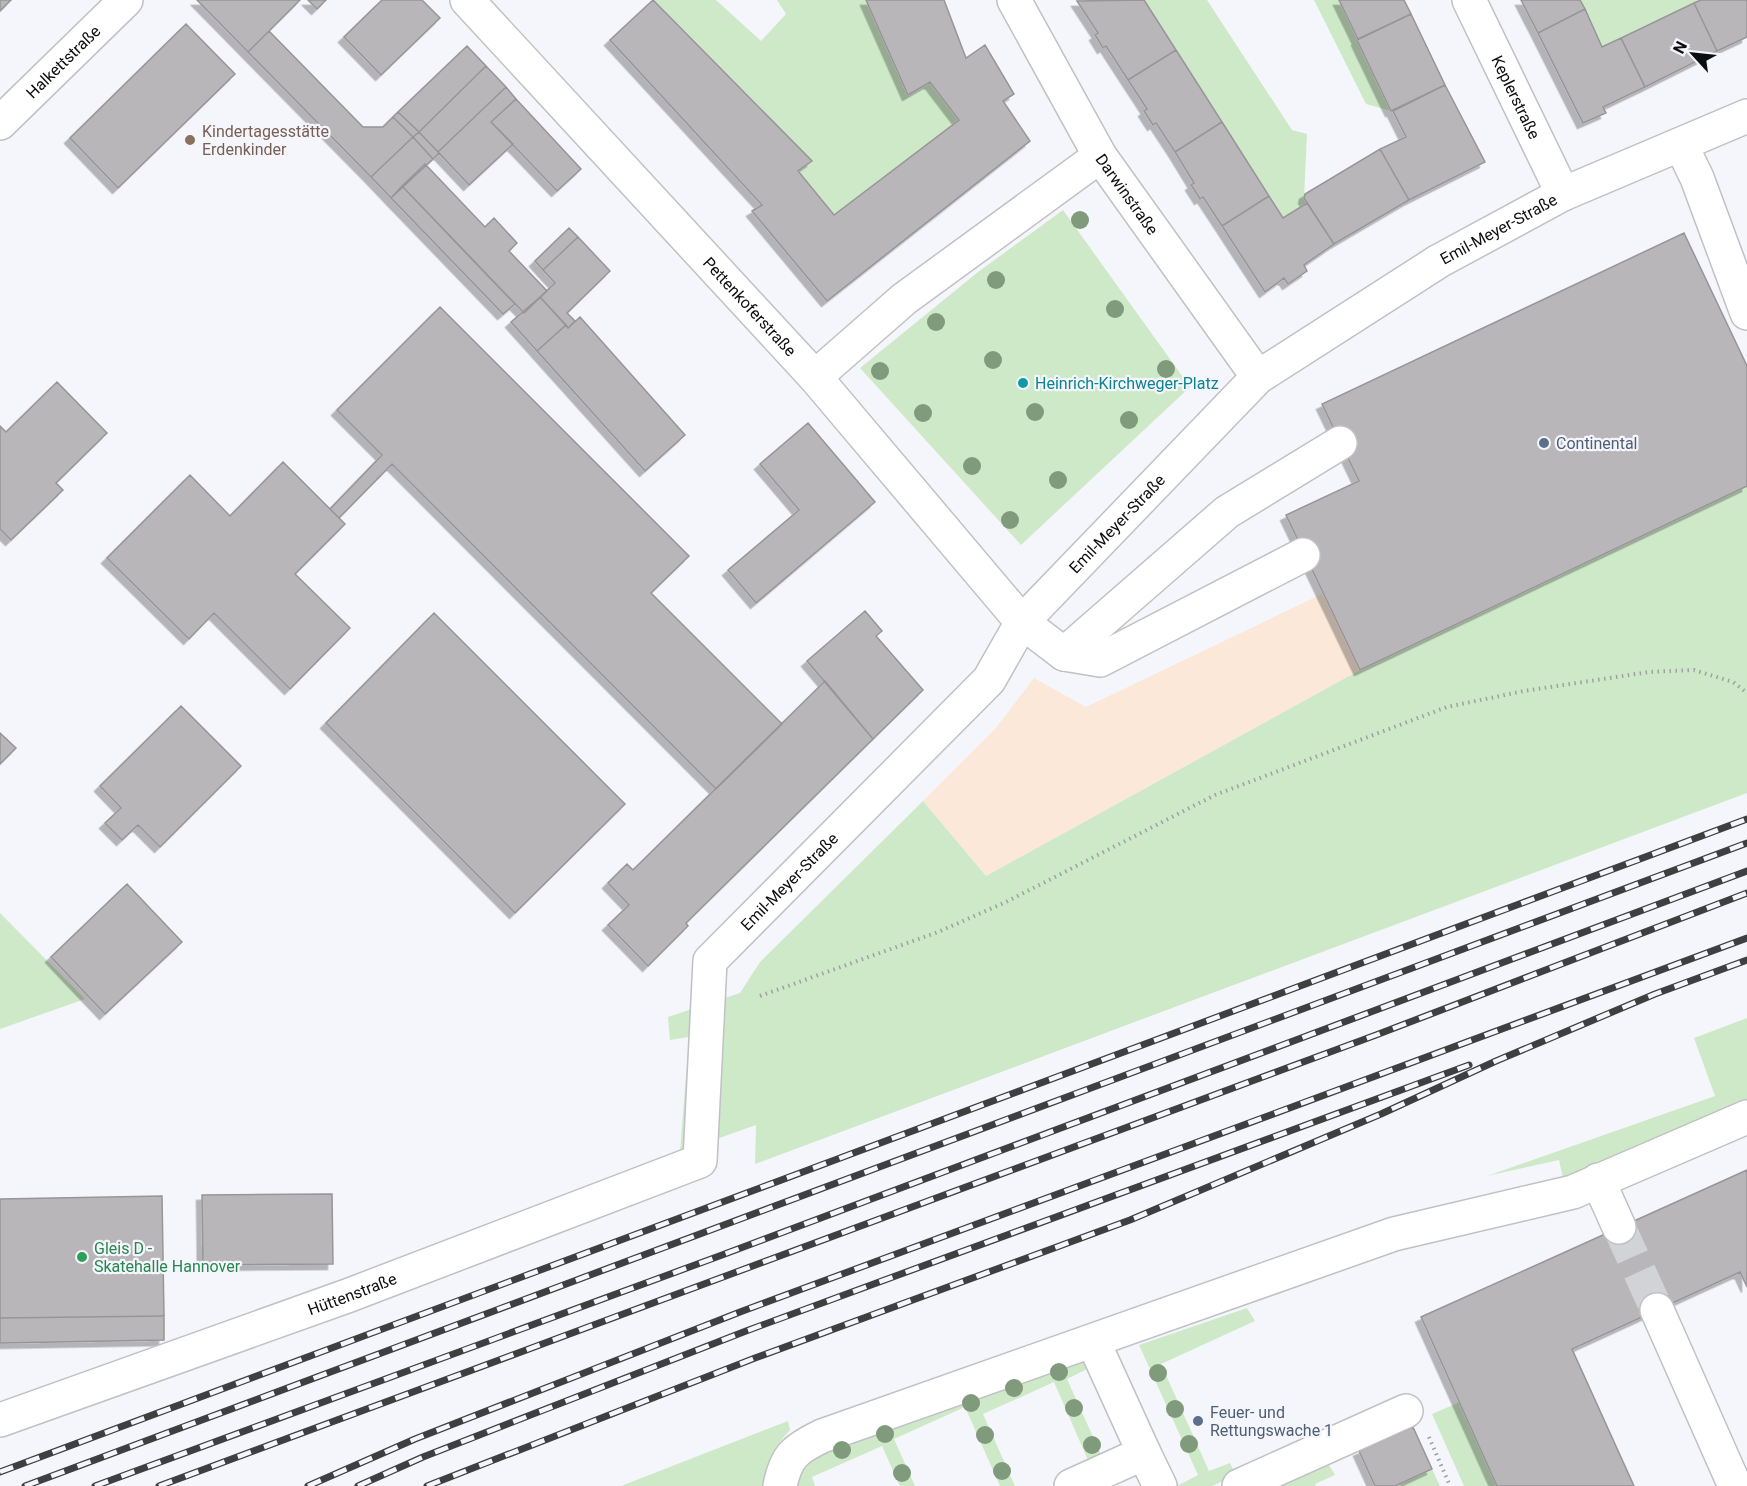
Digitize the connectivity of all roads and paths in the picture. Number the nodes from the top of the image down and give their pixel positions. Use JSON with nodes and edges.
{"nodes":[{"id":1,"x":126,"y":0,"type":"edge"},
{"id":2,"x":467,"y":0,"type":"edge"},
{"id":3,"x":1014,"y":0,"type":"edge"},
{"id":4,"x":1469,"y":0,"type":"edge"},
{"id":5,"x":1747,"y":116,"type":"edge"},
{"id":6,"x":0,"y":123,"type":"edge"},
{"id":7,"x":1681,"y":145,"type":"junction"},
{"id":8,"x":1100,"y":156,"type":"junction"},
{"id":9,"x":1563,"y":194,"type":"junction"},
{"id":10,"x":1747,"y":313,"type":"edge"},
{"id":11,"x":815,"y":377,"type":"junction"},
{"id":12,"x":1258,"y":377,"type":"junction"},
{"id":13,"x":1340,"y":443,"type":"dead end"},
{"id":14,"x":1303,"y":555,"type":"dead end"},
{"id":15,"x":1022,"y":622,"type":"junction"},
{"id":16,"x":1065,"y":654,"type":"junction"},
{"id":17,"x":1747,"y":693,"type":"edge"},
{"id":18,"x":760,"y":996,"type":"dead end"},
{"id":19,"x":1747,"y":1117,"type":"edge"},
{"id":20,"x":700,"y":1161,"type":"joint"},
{"id":21,"x":1598,"y":1180,"type":"junction"},
{"id":22,"x":1619,"y":1227,"type":"tunnel mouth"},
{"id":23,"x":1656,"y":1311,"type":"tunnel mouth"},
{"id":24,"x":1094,"y":1341,"type":"junction"},
{"id":25,"x":1406,"y":1411,"type":"joint"},
{"id":26,"x":0,"y":1420,"type":"edge"},
{"id":27,"x":1144,"y":1453,"type":"junction"},
{"id":28,"x":780,"y":1486,"type":"edge"},
{"id":29,"x":1071,"y":1486,"type":"edge"},
{"id":30,"x":1160,"y":1486,"type":"edge"},
{"id":31,"x":1239,"y":1486,"type":"edge"},
{"id":32,"x":1450,"y":1486,"type":"edge"},
{"id":33,"x":1735,"y":1486,"type":"edge"}],
"edges":[{"from":1,"to":6,"type":"street","name":"Halkettstraße"},
{"from":2,"to":11,"type":"street","name":"Pettenkoferstraße"},
{"from":3,"to":8,"type":"street","name":"Darwinstraße"},
{"from":4,"to":9,"type":"street","name":"Keplerstraße"},
{"from":5,"to":7,"type":"street","name":"Emil-Meyer-Straße"},
{"from":7,"to":9,"type":"street","name":"Emil-Meyer-Straße"},
{"from":7,"to":10,"type":"street"},
{"from":8,"to":11,"type":"street"},
{"from":8,"to":12,"type":"street","name":"Darwinstraße"},
{"from":9,"to":12,"type":"street","name":"Emil-Meyer-Straße"},
{"from":11,"to":15,"type":"street","name":"Pettenkoferstraße"},
{"from":12,"to":15,"type":"street","name":"Emil-Meyer-Straße"},
{"from":13,"to":16,"type":"street"},
{"from":14,"to":16,"type":"street"},
{"from":15,"to":16,"type":"street","name":"Pettenkoferstraße"},
{"from":15,"to":20,"type":"street","name":"Emil-Meyer-Straße"},
{"from":17,"to":18,"type":"path"},
{"from":19,"to":21,"type":"street"},
{"from":20,"to":26,"type":"street","name":"Hüttenstraße"},
{"from":21,"to":22,"type":"street"},
{"from":21,"to":24,"type":"street"},
{"from":23,"to":33,"type":"street"},
{"from":24,"to":27,"type":"street"},
{"from":24,"to":28,"type":"street"},
{"from":25,"to":31,"type":"street"},
{"from":25,"to":32,"type":"path"},
{"from":27,"to":29,"type":"street"},
{"from":27,"to":30,"type":"street"}]}
